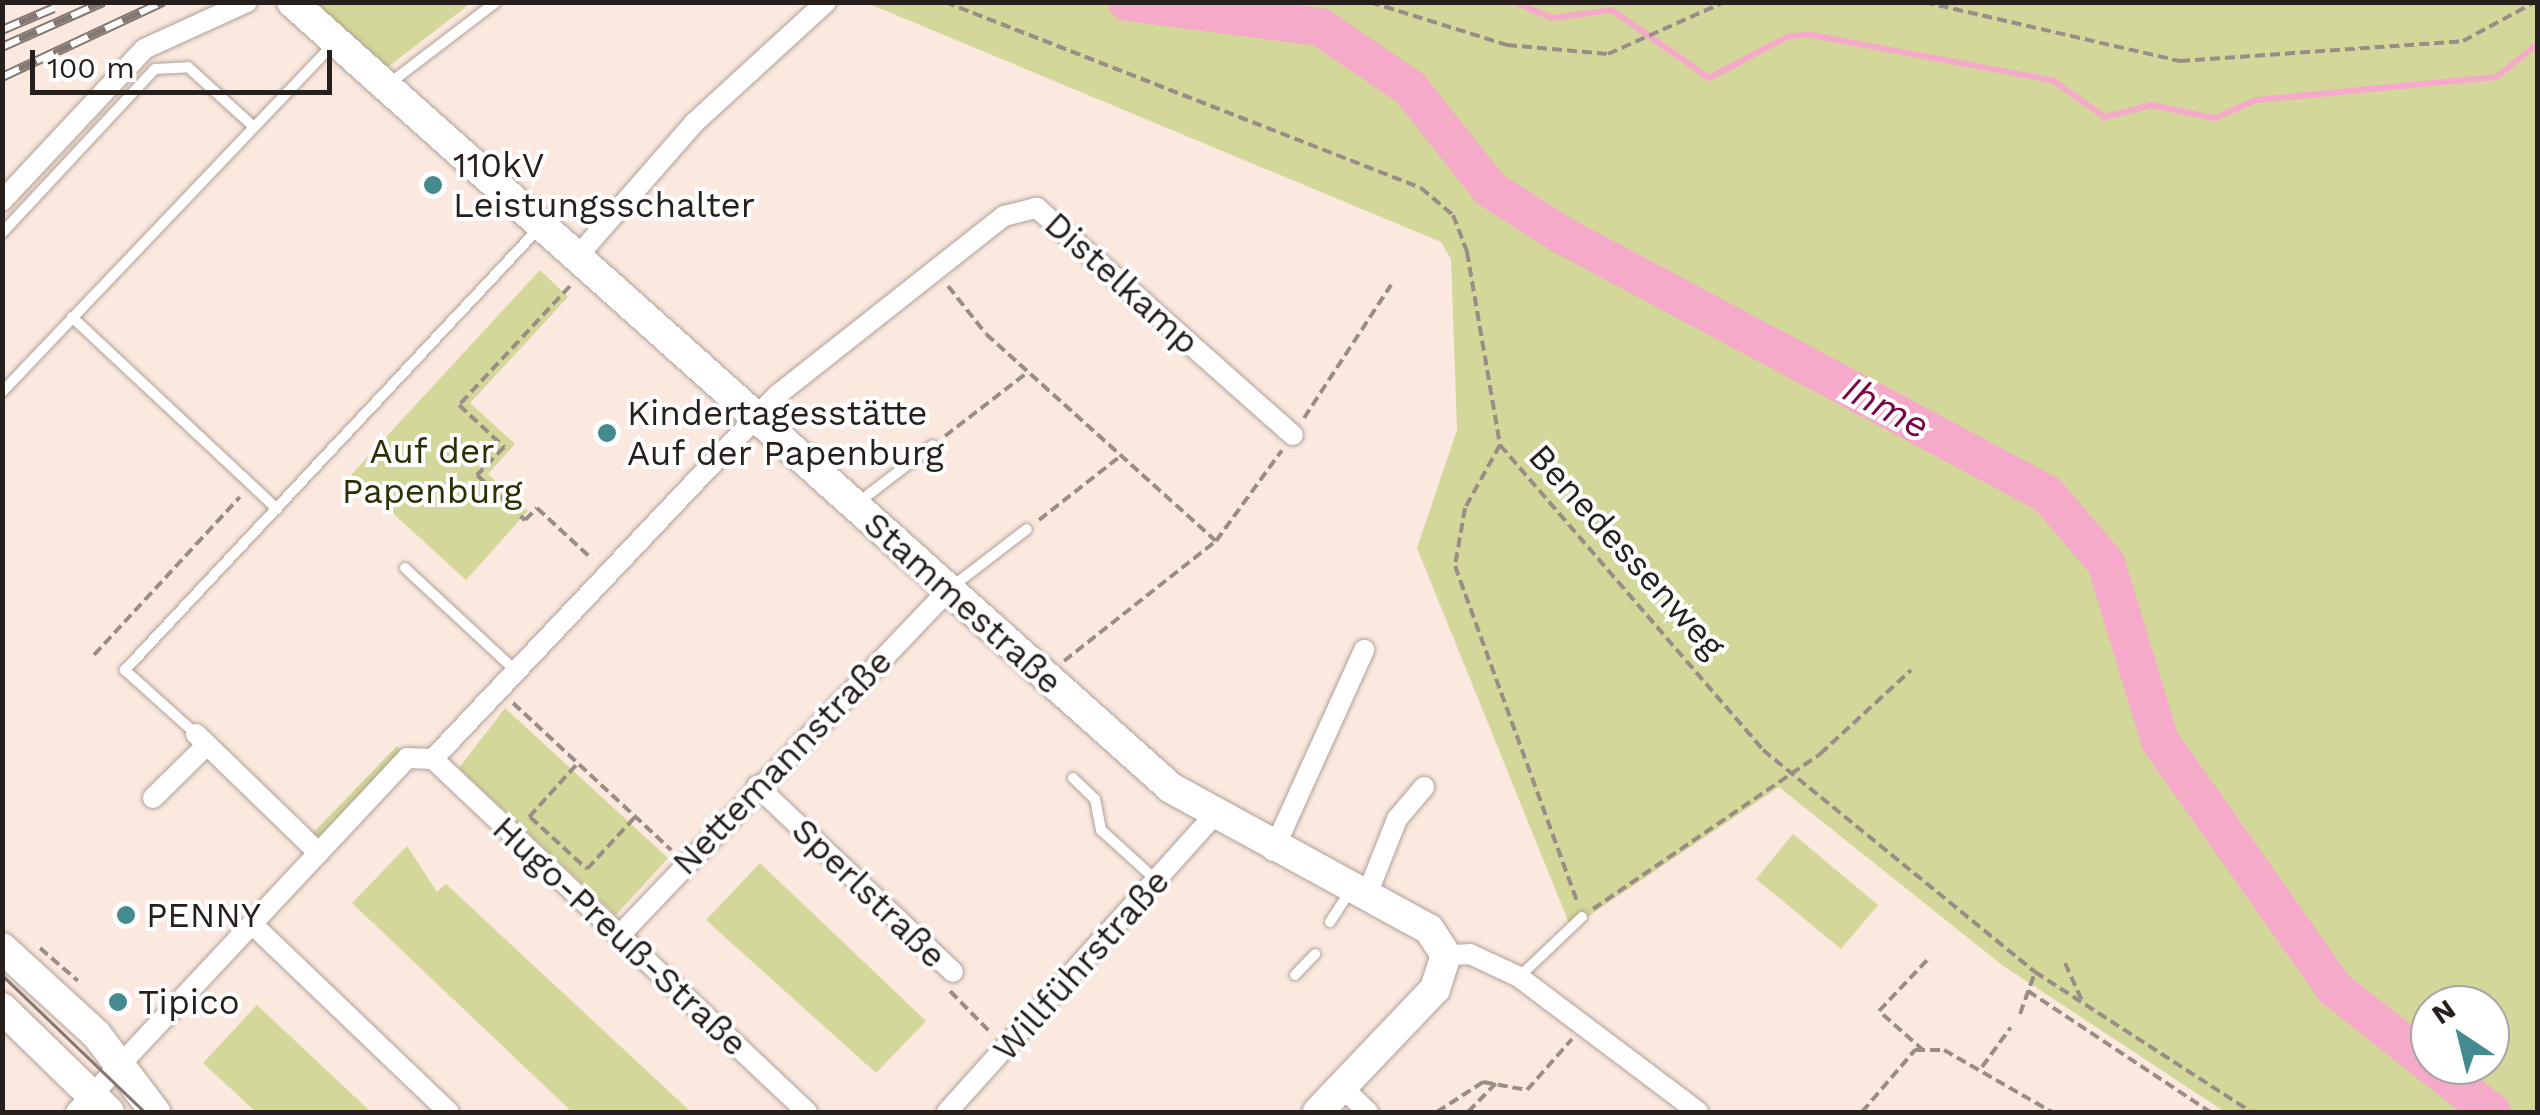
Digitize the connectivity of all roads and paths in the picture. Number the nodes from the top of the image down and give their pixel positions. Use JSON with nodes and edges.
{"nodes":[{"id":1,"x":248,"y":2,"type":"edge"},
{"id":2,"x":292,"y":2,"type":"edge"},
{"id":3,"x":496,"y":2,"type":"edge"},
{"id":4,"x":826,"y":2,"type":"edge"},
{"id":5,"x":945,"y":2,"type":"edge"},
{"id":6,"x":1370,"y":2,"type":"edge"},
{"id":7,"x":1724,"y":2,"type":"edge"},
{"id":8,"x":1924,"y":2,"type":"edge"},
{"id":9,"x":2535,"y":2,"type":"edge"},
{"id":10,"x":336,"y":42,"type":"junction"},
{"id":11,"x":386,"y":86,"type":"junction"},
{"id":12,"x":254,"y":128,"type":"junction"},
{"id":13,"x":2,"y":201,"type":"edge"},
{"id":14,"x":540,"y":226,"type":"junction"},
{"id":15,"x":2,"y":233,"type":"edge"},
{"id":16,"x":581,"y":263,"type":"junction"},
{"id":17,"x":934,"y":270,"type":"junction"},
{"id":18,"x":1391,"y":285,"type":"dead end"},
{"id":19,"x":72,"y":316,"type":"junction"},
{"id":20,"x":1028,"y":372,"type":"junction"},
{"id":21,"x":3,"y":391,"type":"edge"},
{"id":22,"x":756,"y":416,"type":"junction"},
{"id":23,"x":1293,"y":435,"type":"junction"},
{"id":24,"x":933,"y":444,"type":"joint"},
{"id":25,"x":1500,"y":444,"type":"junction"},
{"id":26,"x":1120,"y":457,"type":"junction"},
{"id":27,"x":252,"y":485,"type":"junction"},
{"id":28,"x":855,"y":505,"type":"junction"},
{"id":29,"x":276,"y":509,"type":"junction"},
{"id":30,"x":1028,"y":529,"type":"joint"},
{"id":31,"x":1216,"y":540,"type":"junction"},
{"id":32,"x":405,"y":568,"type":"dead end"},
{"id":33,"x":608,"y":574,"type":"junction"},
{"id":34,"x":948,"y":590,"type":"junction"},
{"id":35,"x":1364,"y":650,"type":"dead end"},
{"id":36,"x":94,"y":655,"type":"dead end"},
{"id":37,"x":1912,"y":670,"type":"dead end"},
{"id":38,"x":516,"y":671,"type":"junction"},
{"id":39,"x":1044,"y":676,"type":"junction"},
{"id":40,"x":498,"y":690,"type":"junction"},
{"id":41,"x":201,"y":739,"type":"junction"},
{"id":42,"x":433,"y":759,"type":"junction"},
{"id":43,"x":578,"y":764,"type":"junction"},
{"id":44,"x":1786,"y":774,"type":"junction"},
{"id":45,"x":1074,"y":778,"type":"dead end"},
{"id":46,"x":757,"y":786,"type":"junction"},
{"id":47,"x":1424,"y":786,"type":"dead end"},
{"id":48,"x":153,"y":798,"type":"dead end"},
{"id":49,"x":530,"y":817,"type":"junction"},
{"id":50,"x":635,"y":817,"type":"junction"},
{"id":51,"x":1213,"y":817,"type":"junction"},
{"id":52,"x":512,"y":835,"type":"junction"},
{"id":53,"x":1272,"y":850,"type":"junction"},
{"id":54,"x":319,"y":853,"type":"junction"},
{"id":55,"x":686,"y":863,"type":"junction"},
{"id":56,"x":1156,"y":880,"type":"junction"},
{"id":57,"x":1358,"y":893,"type":"junction"},
{"id":58,"x":1582,"y":917,"type":"junction"},
{"id":59,"x":1330,"y":922,"type":"dead end"},
{"id":60,"x":252,"y":924,"type":"junction"},
{"id":61,"x":619,"y":936,"type":"junction"},
{"id":62,"x":2,"y":948,"type":"edge"},
{"id":63,"x":1315,"y":954,"type":"dead end"},
{"id":64,"x":1446,"y":955,"type":"junction"},
{"id":65,"x":1930,"y":956,"type":"dead end"},
{"id":66,"x":2065,"y":962,"type":"dead end"},
{"id":67,"x":954,"y":972,"type":"joint"},
{"id":68,"x":2036,"y":972,"type":"junction"},
{"id":69,"x":1295,"y":975,"type":"dead end"},
{"id":70,"x":1519,"y":976,"type":"junction"},
{"id":71,"x":2028,"y":990,"type":"junction"},
{"id":72,"x":2085,"y":1006,"type":"junction"},
{"id":73,"x":2,"y":1008,"type":"edge"},
{"id":74,"x":2020,"y":1014,"type":"dead end"},
{"id":75,"x":1588,"y":1021,"type":"junction"},
{"id":76,"x":2011,"y":1026,"type":"dead end"},
{"id":77,"x":1007,"y":1048,"type":"junction"},
{"id":78,"x":1924,"y":1051,"type":"junction"},
{"id":79,"x":1982,"y":1068,"type":"junction"},
{"id":80,"x":1497,"y":1082,"type":"junction"},
{"id":81,"x":1342,"y":1088,"type":"junction"},
{"id":82,"x":100,"y":1094,"type":"edge"},
{"id":83,"x":155,"y":1112,"type":"edge"},
{"id":84,"x":449,"y":1112,"type":"edge"},
{"id":85,"x":807,"y":1112,"type":"edge"},
{"id":86,"x":947,"y":1112,"type":"edge"},
{"id":87,"x":1318,"y":1112,"type":"edge"},
{"id":88,"x":1368,"y":1112,"type":"edge"},
{"id":89,"x":1437,"y":1112,"type":"edge"},
{"id":90,"x":1468,"y":1112,"type":"edge"},
{"id":91,"x":1698,"y":1112,"type":"edge"},
{"id":92,"x":1862,"y":1112,"type":"edge"},
{"id":93,"x":2052,"y":1112,"type":"edge"},
{"id":94,"x":2210,"y":1112,"type":"edge"},
{"id":95,"x":2251,"y":1112,"type":"edge"}],
"edges":[{"from":1,"to":13,"type":"street"},
{"from":2,"to":10,"type":"street","name":"Stammestraße"},
{"from":3,"to":11,"type":"lane"},
{"from":4,"to":16,"type":"street"},
{"from":5,"to":25,"type":"path","name":"Benedessenweg"},
{"from":6,"to":7,"type":"path"},
{"from":8,"to":9,"type":"path"},
{"from":10,"to":11,"type":"street","name":"Stammestraße"},
{"from":10,"to":12,"type":"lane"},
{"from":11,"to":14,"type":"street","name":"Stammestraße"},
{"from":12,"to":15,"type":"lane"},
{"from":12,"to":19,"type":"lane"},
{"from":14,"to":16,"type":"street","name":"Stammestraße"},
{"from":14,"to":29,"type":"lane"},
{"from":16,"to":22,"type":"street","name":"Stammestraße"},
{"from":16,"to":33,"type":"path"},
{"from":17,"to":20,"type":"path"},
{"from":17,"to":22,"type":"street","name":"Distelkamp"},
{"from":17,"to":23,"type":"street","name":"Distelkamp"},
{"from":18,"to":23,"type":"path"},
{"from":19,"to":21,"type":"lane"},
{"from":19,"to":27,"type":"lane"},
{"from":20,"to":24,"type":"path"},
{"from":20,"to":26,"type":"path"},
{"from":22,"to":28,"type":"street","name":"Stammestraße"},
{"from":22,"to":33,"type":"street"},
{"from":23,"to":31,"type":"path"},
{"from":24,"to":28,"type":"lane"},
{"from":25,"to":44,"type":"path","name":"Benedessenweg"},
{"from":25,"to":58,"type":"path"},
{"from":26,"to":30,"type":"path"},
{"from":26,"to":31,"type":"path"},
{"from":27,"to":29,"type":"lane"},
{"from":27,"to":36,"type":"path"},
{"from":28,"to":34,"type":"street","name":"Stammestraße"},
{"from":29,"to":41,"type":"lane"},
{"from":30,"to":34,"type":"lane"},
{"from":31,"to":39,"type":"path"},
{"from":32,"to":38,"type":"lane"},
{"from":33,"to":38,"type":"street"},
{"from":34,"to":39,"type":"street","name":"Stammestraße"},
{"from":34,"to":46,"type":"street","name":"Nettemannstraße"},
{"from":35,"to":53,"type":"street"},
{"from":37,"to":44,"type":"path"},
{"from":38,"to":40,"type":"street"},
{"from":39,"to":51,"type":"street","name":"Stammestraße"},
{"from":40,"to":42,"type":"street"},
{"from":40,"to":43,"type":"path"},
{"from":41,"to":48,"type":"street"},
{"from":41,"to":54,"type":"street"},
{"from":42,"to":52,"type":"street","name":"Hugo-Preuß-Straße"},
{"from":42,"to":54,"type":"street"},
{"from":43,"to":49,"type":"path"},
{"from":43,"to":50,"type":"path"},
{"from":44,"to":58,"type":"path"},
{"from":44,"to":68,"type":"path","name":"Benedessenweg"},
{"from":45,"to":56,"type":"lane"},
{"from":46,"to":55,"type":"street","name":"Nettemannstraße"},
{"from":46,"to":67,"type":"street","name":"Sperlstraße"},
{"from":47,"to":57,"type":"street"},
{"from":49,"to":50,"type":"path"},
{"from":49,"to":52,"type":"path"},
{"from":50,"to":55,"type":"path"},
{"from":51,"to":53,"type":"street","name":"Stammestraße"},
{"from":51,"to":56,"type":"street","name":"Willführstraße"},
{"from":52,"to":61,"type":"street","name":"Hugo-Preuß-Straße"},
{"from":53,"to":57,"type":"street","name":"Stammestraße"},
{"from":54,"to":60,"type":"street"},
{"from":55,"to":61,"type":"street","name":"Nettemannstraße"},
{"from":56,"to":77,"type":"street","name":"Willführstraße"},
{"from":57,"to":59,"type":"lane"},
{"from":57,"to":64,"type":"street","name":"Stammestraße"},
{"from":58,"to":70,"type":"lane"},
{"from":60,"to":82,"type":"street"},
{"from":60,"to":84,"type":"street"},
{"from":61,"to":85,"type":"street","name":"Hugo-Preuß-Straße"},
{"from":62,"to":82,"type":"street"},
{"from":63,"to":69,"type":"lane"},
{"from":64,"to":70,"type":"street"},
{"from":64,"to":81,"type":"street"},
{"from":65,"to":78,"type":"path"},
{"from":66,"to":72,"type":"path"},
{"from":67,"to":77,"type":"path","name":"Sperlstraße"},
{"from":68,"to":71,"type":"path"},
{"from":68,"to":72,"type":"path","name":"Benedessenweg"},
{"from":70,"to":75,"type":"street"},
{"from":71,"to":74,"type":"path"},
{"from":71,"to":94,"type":"path"},
{"from":72,"to":95,"type":"path","name":"Benedessenweg"},
{"from":73,"to":82,"type":"street"},
{"from":75,"to":80,"type":"path"},
{"from":75,"to":91,"type":"street"},
{"from":76,"to":79,"type":"path"},
{"from":77,"to":86,"type":"street","name":"Willführstraße"},
{"from":78,"to":79,"type":"path"},
{"from":78,"to":92,"type":"path"},
{"from":79,"to":93,"type":"path"},
{"from":80,"to":89,"type":"path"},
{"from":80,"to":90,"type":"path"},
{"from":81,"to":87,"type":"street"},
{"from":81,"to":88,"type":"street"},
{"from":82,"to":83,"type":"street"}]}
